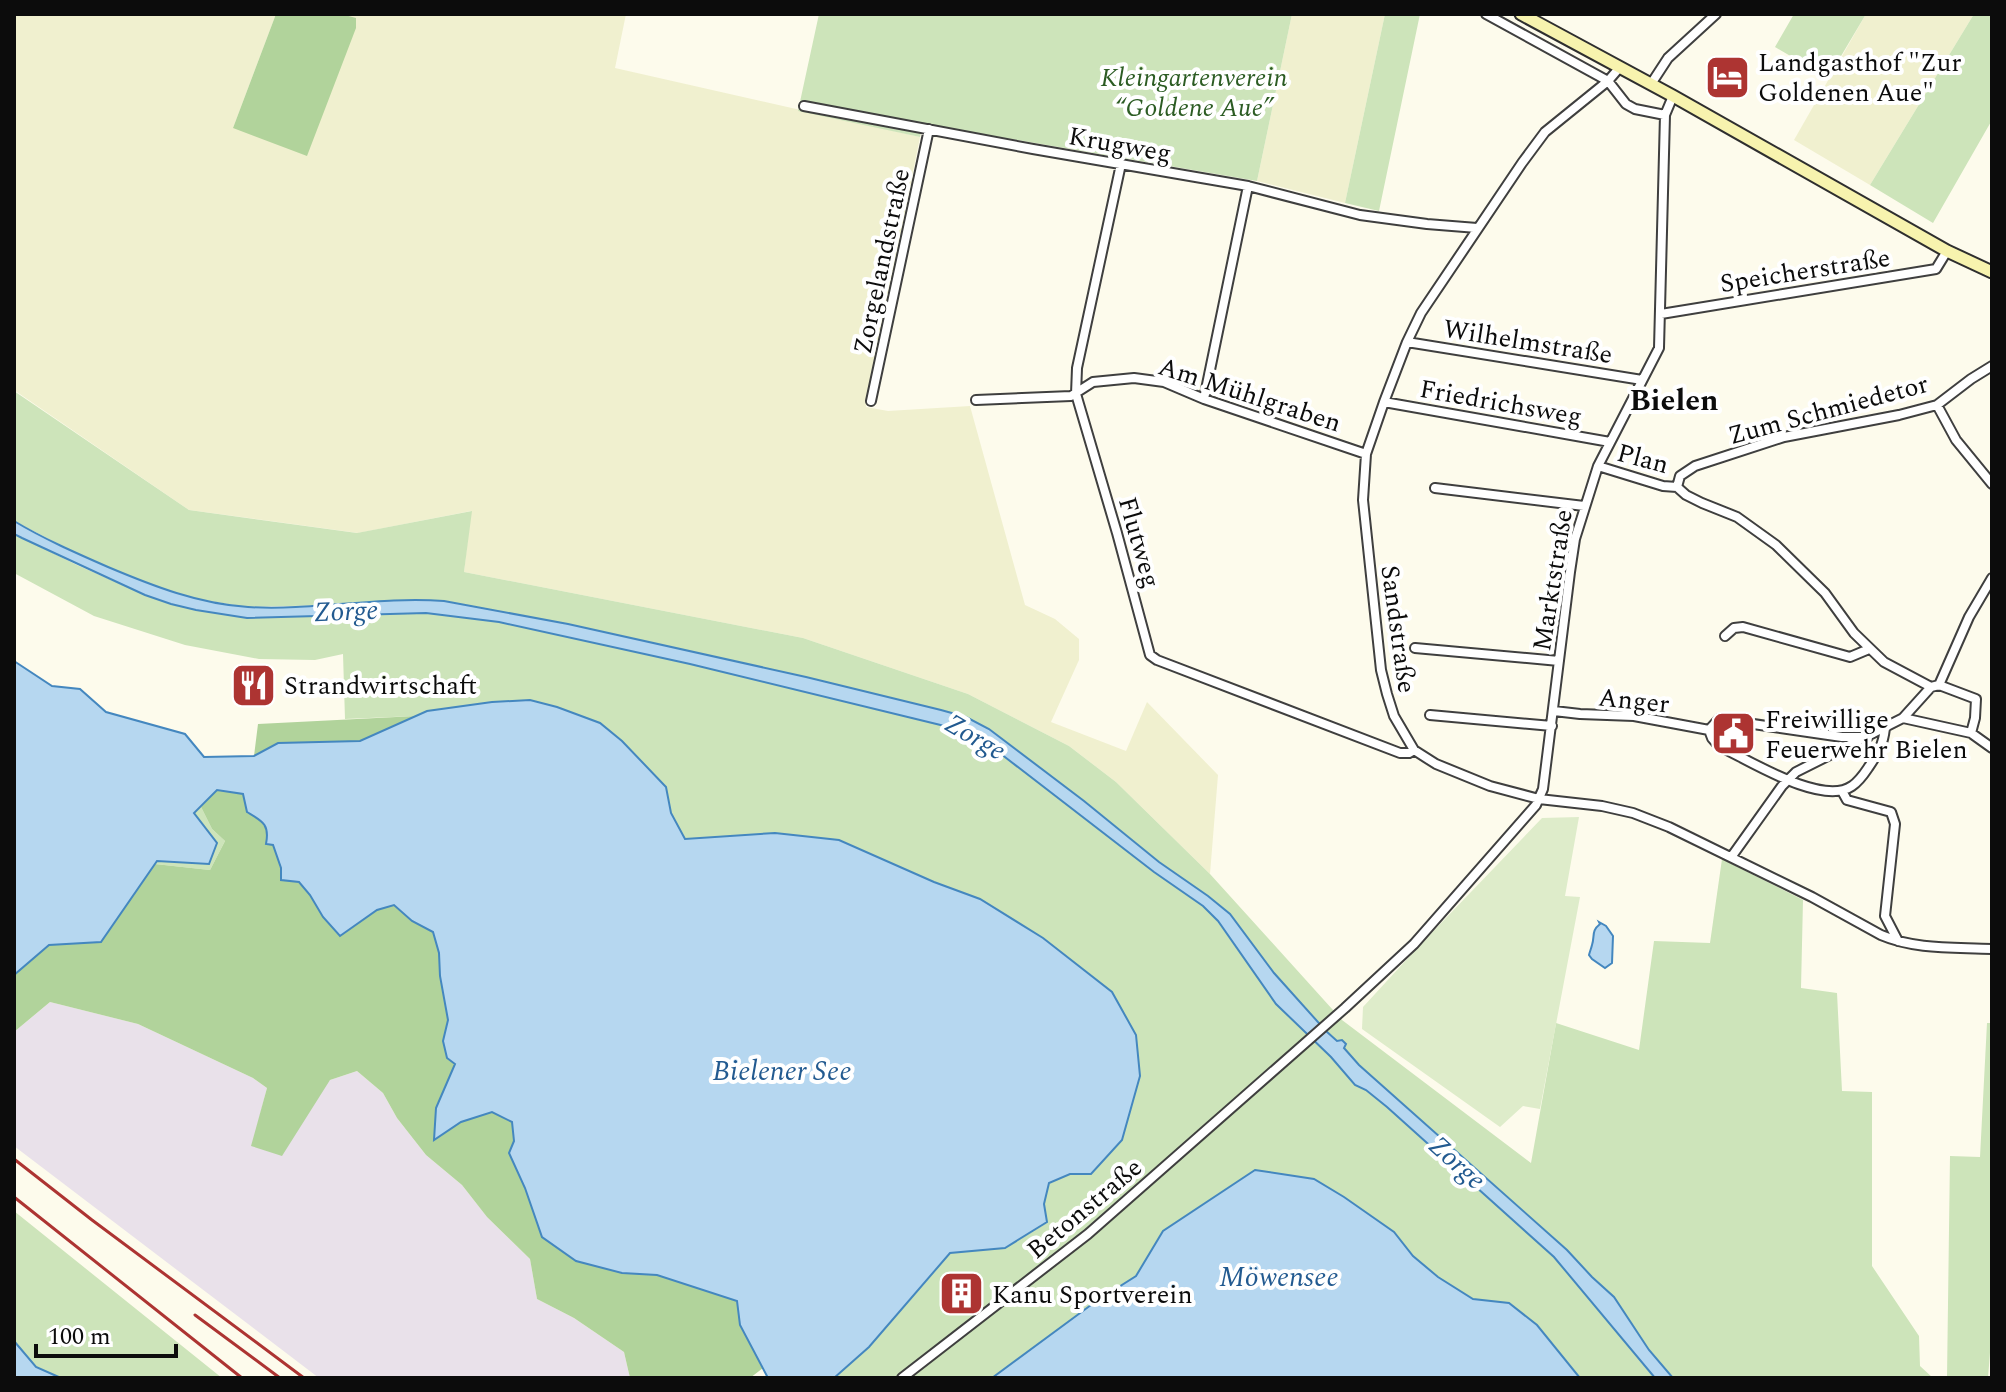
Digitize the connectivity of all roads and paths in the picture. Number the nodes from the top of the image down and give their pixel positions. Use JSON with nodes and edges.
{"nodes":[{"id":1,"x":1486,"y":14,"type":"edge"},
{"id":2,"x":1521,"y":14,"type":"edge"},
{"id":3,"x":1716,"y":14,"type":"edge"},
{"id":4,"x":1620,"y":67,"type":"junction"},
{"id":5,"x":1608,"y":81,"type":"junction"},
{"id":6,"x":1651,"y":84,"type":"junction"},
{"id":7,"x":1673,"y":96,"type":"junction"},
{"id":8,"x":804,"y":106,"type":"dead end"},
{"id":9,"x":1665,"y":115,"type":"junction"},
{"id":10,"x":929,"y":129,"type":"junction"},
{"id":11,"x":1121,"y":164,"type":"junction"},
{"id":12,"x":1248,"y":186,"type":"junction"},
{"id":13,"x":1477,"y":228,"type":"junction"},
{"id":14,"x":1947,"y":251,"type":"junction"},
{"id":15,"x":1992,"y":272,"type":"edge"},
{"id":16,"x":1661,"y":314,"type":"junction"},
{"id":17,"x":1407,"y":342,"type":"junction"},
{"id":18,"x":1992,"y":366,"type":"edge"},
{"id":19,"x":1642,"y":380,"type":"junction"},
{"id":20,"x":1076,"y":394,"type":"junction"},
{"id":21,"x":1204,"y":399,"type":"junction"},
{"id":22,"x":976,"y":400,"type":"dead end"},
{"id":23,"x":871,"y":401,"type":"dead end"},
{"id":24,"x":1384,"y":402,"type":"junction"},
{"id":25,"x":1937,"y":405,"type":"junction"},
{"id":26,"x":1610,"y":442,"type":"junction"},
{"id":27,"x":1366,"y":454,"type":"junction"},
{"id":28,"x":1598,"y":466,"type":"junction"},
{"id":29,"x":1992,"y":484,"type":"edge"},
{"id":30,"x":1677,"y":487,"type":"junction"},
{"id":31,"x":1435,"y":488,"type":"dead end"},
{"id":32,"x":1584,"y":506,"type":"junction"},
{"id":33,"x":1992,"y":578,"type":"edge"},
{"id":34,"x":1725,"y":636,"type":"dead end"},
{"id":35,"x":1415,"y":648,"type":"dead end"},
{"id":36,"x":1869,"y":649,"type":"junction"},
{"id":37,"x":1559,"y":661,"type":"junction"},
{"id":38,"x":1935,"y":686,"type":"junction"},
{"id":39,"x":1554,"y":711,"type":"junction"},
{"id":40,"x":1430,"y":715,"type":"dead end"},
{"id":41,"x":1903,"y":718,"type":"junction"},
{"id":42,"x":1552,"y":726,"type":"junction"},
{"id":43,"x":1885,"y":728,"type":"junction"},
{"id":44,"x":1709,"y":730,"type":"junction"},
{"id":45,"x":1971,"y":733,"type":"junction"},
{"id":46,"x":1868,"y":737,"type":"junction"},
{"id":47,"x":1992,"y":748,"type":"edge"},
{"id":48,"x":1414,"y":750,"type":"junction"},
{"id":49,"x":1786,"y":781,"type":"junction"},
{"id":50,"x":1842,"y":791,"type":"junction"},
{"id":51,"x":1539,"y":799,"type":"junction"},
{"id":52,"x":1732,"y":856,"type":"junction"},
{"id":53,"x":1898,"y":942,"type":"junction"},
{"id":54,"x":1992,"y":949,"type":"edge"},
{"id":55,"x":902,"y":1378,"type":"edge"}],
"edges":[{"from":1,"to":5,"type":"street"},
{"from":2,"to":4,"type":"main road"},
{"from":3,"to":6,"type":"street"},
{"from":4,"to":5,"type":"street","name":"Sandstraße"},
{"from":4,"to":6,"type":"main road"},
{"from":5,"to":9,"type":"street"},
{"from":5,"to":13,"type":"street","name":"Sandstraße"},
{"from":6,"to":7,"type":"main road"},
{"from":7,"to":9,"type":"street","name":"Marktstraße"},
{"from":7,"to":14,"type":"main road"},
{"from":8,"to":10,"type":"street","name":"Krugweg"},
{"from":9,"to":16,"type":"street","name":"Marktstraße"},
{"from":10,"to":11,"type":"street","name":"Krugweg"},
{"from":10,"to":23,"type":"street","name":"Zorgelandstraße"},
{"from":11,"to":12,"type":"street","name":"Krugweg"},
{"from":11,"to":20,"type":"street","name":"Flutweg"},
{"from":12,"to":13,"type":"street","name":"Krugweg"},
{"from":12,"to":21,"type":"street"},
{"from":13,"to":17,"type":"street","name":"Sandstraße"},
{"from":14,"to":15,"type":"main road"},
{"from":14,"to":16,"type":"street","name":"Speicherstraße"},
{"from":16,"to":19,"type":"street","name":"Marktstraße"},
{"from":17,"to":19,"type":"street","name":"Wilhelmstraße"},
{"from":17,"to":24,"type":"street","name":"Sandstraße"},
{"from":18,"to":25,"type":"street","name":"Zum Schmiedetor"},
{"from":19,"to":26,"type":"street","name":"Marktstraße"},
{"from":20,"to":21,"type":"street","name":"Am Mühlgraben"},
{"from":20,"to":22,"type":"street","name":"Am Mühlgraben"},
{"from":20,"to":48,"type":"street","name":"Flutweg"},
{"from":21,"to":27,"type":"street","name":"Am Mühlgraben"},
{"from":24,"to":26,"type":"street","name":"Friedrichsweg"},
{"from":24,"to":27,"type":"street","name":"Sandstraße"},
{"from":25,"to":29,"type":"street"},
{"from":25,"to":30,"type":"street","name":"Zum Schmiedetor"},
{"from":26,"to":28,"type":"street","name":"Marktstraße"},
{"from":27,"to":48,"type":"street","name":"Sandstraße"},
{"from":28,"to":30,"type":"street","name":"Plan"},
{"from":28,"to":32,"type":"street","name":"Marktstraße"},
{"from":30,"to":36,"type":"street","name":"Plan"},
{"from":31,"to":32,"type":"street"},
{"from":32,"to":37,"type":"street","name":"Marktstraße"},
{"from":33,"to":38,"type":"street"},
{"from":34,"to":36,"type":"street"},
{"from":35,"to":37,"type":"street"},
{"from":36,"to":38,"type":"street","name":"Plan"},
{"from":37,"to":39,"type":"street","name":"Marktstraße"},
{"from":38,"to":41,"type":"street"},
{"from":38,"to":45,"type":"street","name":"Plan"},
{"from":39,"to":42,"type":"street","name":"Marktstraße"},
{"from":39,"to":44,"type":"street","name":"Anger"},
{"from":40,"to":42,"type":"street"},
{"from":41,"to":43,"type":"street"},
{"from":41,"to":45,"type":"street"},
{"from":42,"to":51,"type":"street","name":"Marktstraße"},
{"from":43,"to":46,"type":"street"},
{"from":43,"to":50,"type":"street"},
{"from":44,"to":46,"type":"street","name":"Anger"},
{"from":44,"to":49,"type":"street"},
{"from":45,"to":47,"type":"street"},
{"from":46,"to":49,"type":"street"},
{"from":48,"to":51,"type":"street"},
{"from":49,"to":50,"type":"street"},
{"from":49,"to":52,"type":"street"},
{"from":50,"to":53,"type":"street"},
{"from":51,"to":52,"type":"street"},
{"from":51,"to":55,"type":"street","name":"Betonstraße"},
{"from":52,"to":53,"type":"street"},
{"from":53,"to":54,"type":"street"}]}
